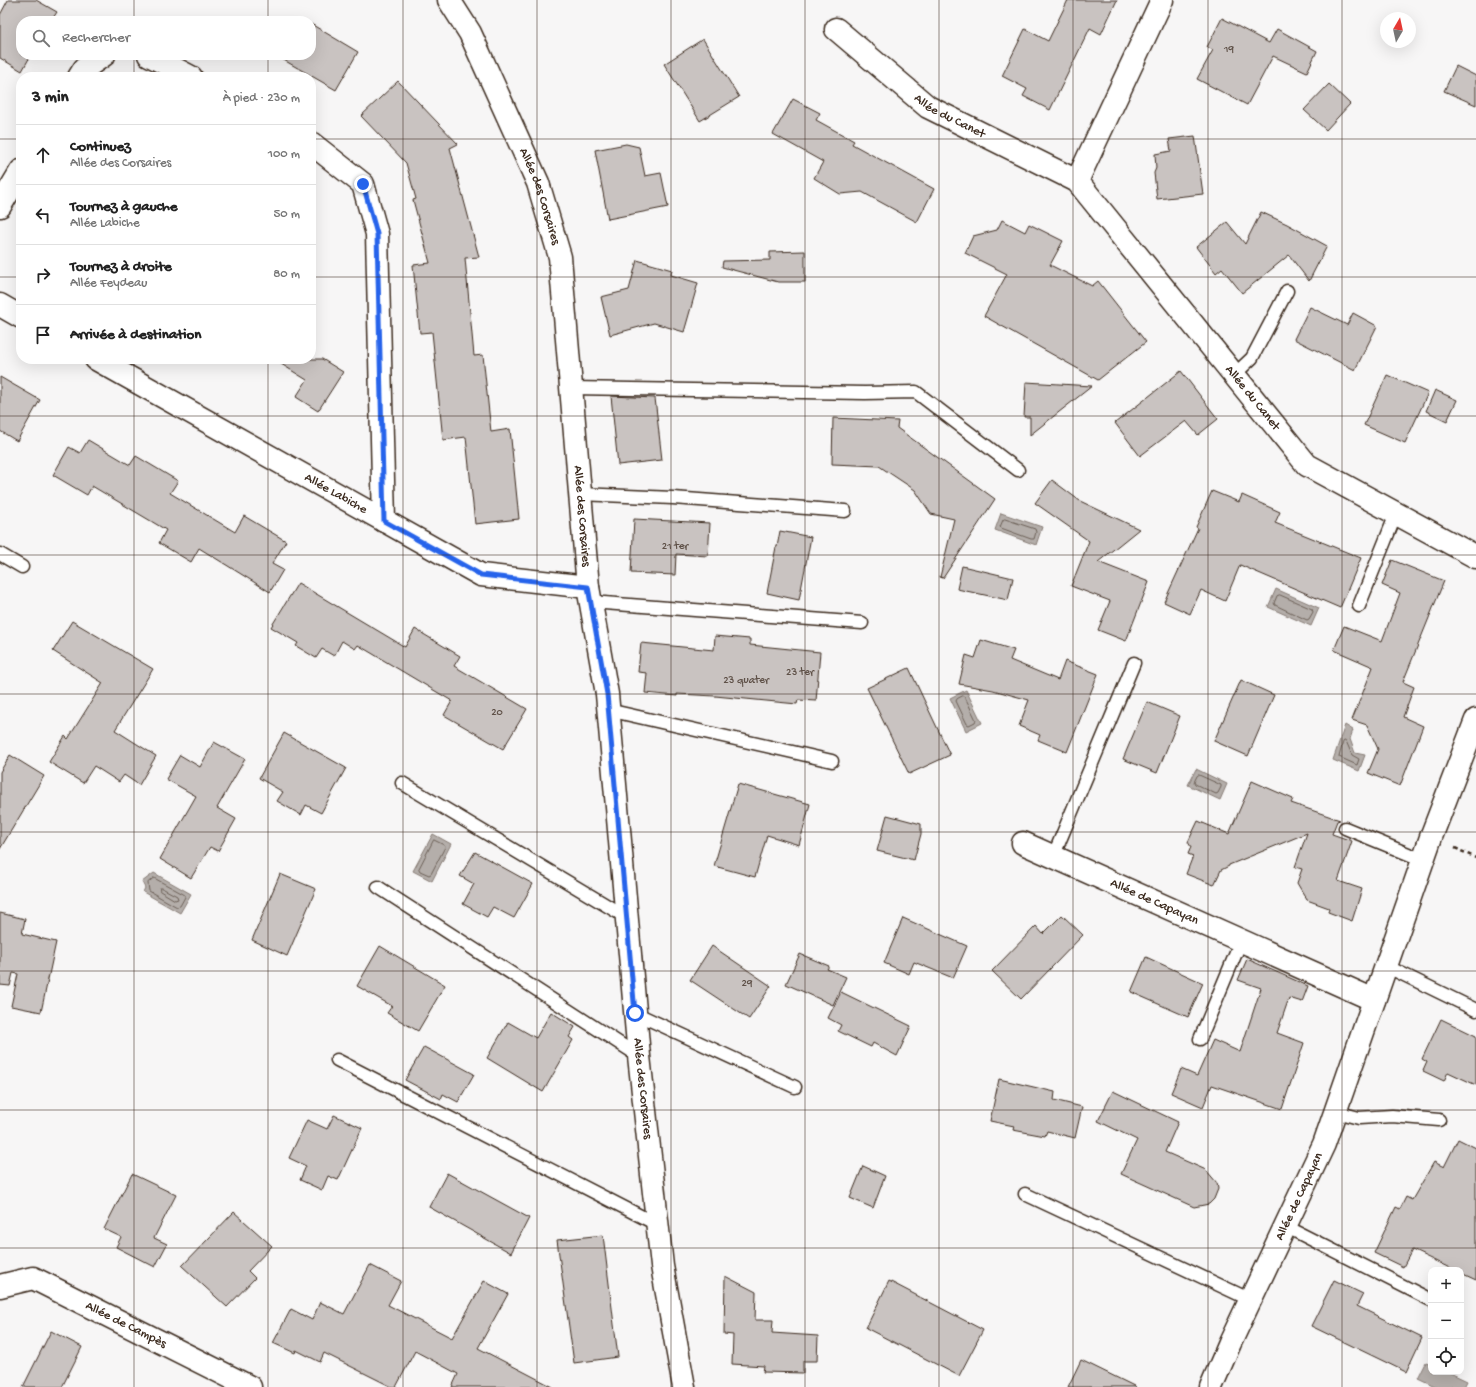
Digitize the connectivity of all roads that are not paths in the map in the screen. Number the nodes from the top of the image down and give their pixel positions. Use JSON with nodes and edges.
{"nodes":[{"id":1,"x":449,"y":0,"type":"edge"},
{"id":2,"x":1162,"y":0,"type":"edge"},
{"id":3,"x":836,"y":30,"type":"dead end"},
{"id":4,"x":97,"y":60,"type":"edge"},
{"id":5,"x":159,"y":60,"type":"edge"},
{"id":6,"x":82,"y":72,"type":"edge"},
{"id":7,"x":181,"y":72,"type":"edge"},
{"id":8,"x":316,"y":147,"type":"edge"},
{"id":9,"x":16,"y":180,"type":"edge"},
{"id":10,"x":1077,"y":181,"type":"junction"},
{"id":11,"x":0,"y":206,"type":"edge"},
{"id":12,"x":1287,"y":291,"type":"dead end"},
{"id":13,"x":0,"y":305,"type":"edge"},
{"id":14,"x":16,"y":314,"type":"edge"},
{"id":15,"x":105,"y":364,"type":"edge"},
{"id":16,"x":1234,"y":375,"type":"junction"},
{"id":17,"x":571,"y":388,"type":"junction"},
{"id":18,"x":1018,"y":470,"type":"dead end"},
{"id":19,"x":580,"y":494,"type":"junction"},
{"id":20,"x":845,"y":511,"type":"dead end"},
{"id":21,"x":1396,"y":514,"type":"junction"},
{"id":22,"x":384,"y":521,"type":"junction"},
{"id":23,"x":0,"y":554,"type":"edge"},
{"id":24,"x":1476,"y":557,"type":"edge"},
{"id":25,"x":22,"y":567,"type":"dead end"},
{"id":26,"x":589,"y":594,"type":"junction"},
{"id":27,"x":1359,"y":606,"type":"dead end"},
{"id":28,"x":862,"y":624,"type":"dead end"},
{"id":29,"x":1134,"y":663,"type":"dead end"},
{"id":30,"x":608,"y":710,"type":"junction"},
{"id":31,"x":1474,"y":733,"type":"edge"},
{"id":32,"x":832,"y":761,"type":"dead end"},
{"id":33,"x":402,"y":783,"type":"dead end"},
{"id":34,"x":1345,"y":828,"type":"dead end"},
{"id":35,"x":1023,"y":843,"type":"dead end"},
{"id":36,"x":1053,"y":857,"type":"junction"},
{"id":37,"x":1423,"y":860,"type":"junction"},
{"id":38,"x":378,"y":887,"type":"dead end"},
{"id":39,"x":626,"y":917,"type":"junction"},
{"id":40,"x":1241,"y":941,"type":"junction"},
{"id":41,"x":1386,"y":966,"type":"junction"},
{"id":42,"x":1374,"y":1000,"type":"junction"},
{"id":43,"x":1476,"y":1010,"type":"edge"},
{"id":44,"x":635,"y":1013,"type":"junction"},
{"id":45,"x":1200,"y":1039,"type":"dead end"},
{"id":46,"x":639,"y":1056,"type":"junction"},
{"id":47,"x":336,"y":1060,"type":"dead end"},
{"id":48,"x":795,"y":1087,"type":"dead end"},
{"id":49,"x":1336,"y":1112,"type":"junction"},
{"id":50,"x":1439,"y":1120,"type":"dead end"},
{"id":51,"x":1025,"y":1194,"type":"dead end"},
{"id":52,"x":658,"y":1225,"type":"junction"},
{"id":53,"x":1285,"y":1226,"type":"junction"},
{"id":54,"x":0,"y":1286,"type":"edge"},
{"id":55,"x":1428,"y":1298,"type":"edge"},
{"id":56,"x":1250,"y":1300,"type":"junction"},
{"id":57,"x":250,"y":1387,"type":"edge"},
{"id":58,"x":684,"y":1387,"type":"edge"},
{"id":59,"x":1211,"y":1387,"type":"edge"}],
"edges":[{"from":1,"to":17,"type":"street","name":"Allée des Corsaires"},
{"from":2,"to":10,"type":"street"},
{"from":3,"to":10,"type":"street","name":"Allée du Canet"},
{"from":4,"to":6,"type":"street"},
{"from":5,"to":7,"type":"street"},
{"from":8,"to":22,"type":"street"},
{"from":9,"to":11,"type":"street"},
{"from":10,"to":16,"type":"street","name":"Allée du Canet"},
{"from":12,"to":16,"type":"lane"},
{"from":13,"to":14,"type":"street"},
{"from":15,"to":22,"type":"street","name":"Allée Labiche"},
{"from":16,"to":21,"type":"street","name":"Allée du Canet"},
{"from":17,"to":18,"type":"lane"},
{"from":17,"to":19,"type":"street","name":"Allée des Corsaires"},
{"from":19,"to":20,"type":"lane"},
{"from":19,"to":26,"type":"street","name":"Allée des Corsaires"},
{"from":21,"to":24,"type":"street","name":"Allée du Canet"},
{"from":21,"to":27,"type":"lane"},
{"from":22,"to":26,"type":"street","name":"Allée Labiche"},
{"from":23,"to":25,"type":"lane"},
{"from":26,"to":28,"type":"lane"},
{"from":26,"to":30,"type":"street","name":"Allée des Corsaires"},
{"from":29,"to":36,"type":"lane"},
{"from":30,"to":32,"type":"lane"},
{"from":30,"to":39,"type":"street","name":"Allée des Corsaires"},
{"from":31,"to":37,"type":"street","name":"Allée de Capayan"},
{"from":33,"to":39,"type":"lane"},
{"from":34,"to":37,"type":"lane"},
{"from":35,"to":36,"type":"street","name":"Allée de Capayan"},
{"from":36,"to":40,"type":"street","name":"Allée de Capayan"},
{"from":37,"to":41,"type":"street","name":"Allée de Capayan"},
{"from":38,"to":46,"type":"lane"},
{"from":39,"to":44,"type":"street","name":"Allée des Corsaires"},
{"from":40,"to":42,"type":"street","name":"Allée de Capayan"},
{"from":40,"to":45,"type":"lane"},
{"from":41,"to":42,"type":"street","name":"Allée de Capayan"},
{"from":41,"to":43,"type":"lane"},
{"from":42,"to":49,"type":"street","name":"Allée de Capayan"},
{"from":44,"to":46,"type":"street","name":"Allée des Corsaires"},
{"from":44,"to":48,"type":"lane"},
{"from":46,"to":52,"type":"street","name":"Allée des Corsaires"},
{"from":47,"to":52,"type":"lane"},
{"from":49,"to":50,"type":"lane"},
{"from":49,"to":53,"type":"street","name":"Allée de Capayan"},
{"from":51,"to":56,"type":"lane"},
{"from":52,"to":58,"type":"street","name":"Allée des Corsaires"},
{"from":53,"to":55,"type":"lane"},
{"from":53,"to":56,"type":"street","name":"Allée de Capayan"},
{"from":54,"to":57,"type":"street","name":"Allée de Campès"},
{"from":56,"to":59,"type":"street","name":"Allée de Capayan"}]}
